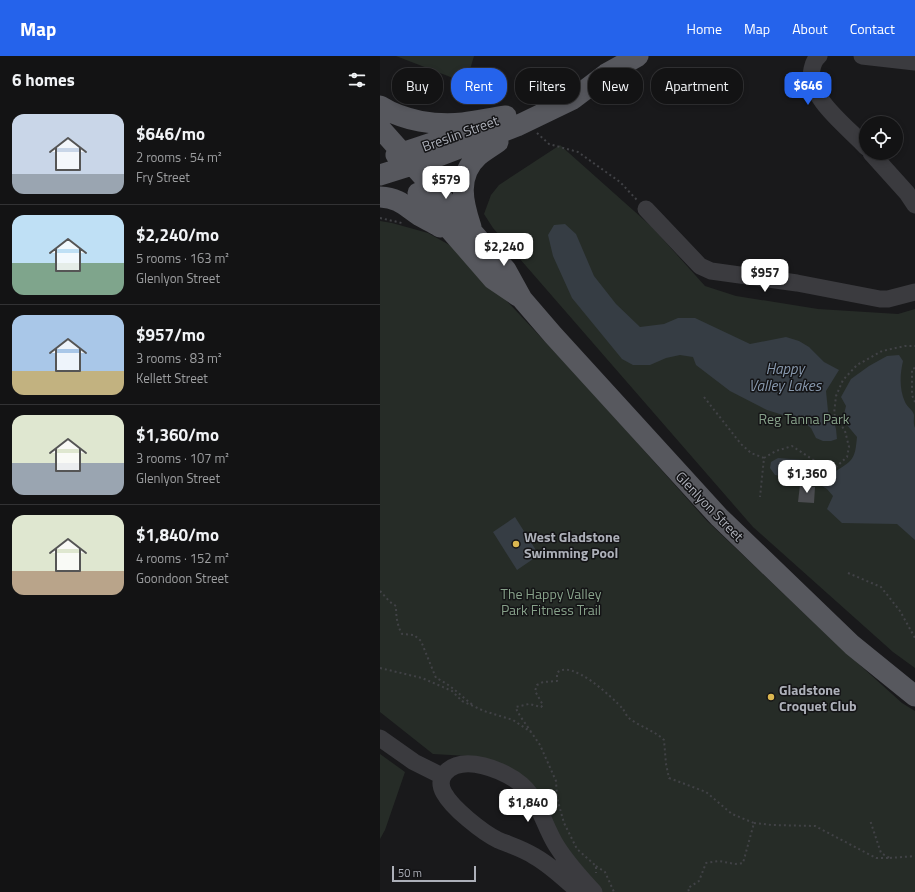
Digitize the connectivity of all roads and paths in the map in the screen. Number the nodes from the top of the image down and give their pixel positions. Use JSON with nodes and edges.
{"nodes":[{"id":1,"x":638,"y":56,"type":"edge"},
{"id":2,"x":819,"y":56,"type":"edge"},
{"id":3,"x":862,"y":56,"type":"edge"},
{"id":4,"x":915,"y":62,"type":"edge"},
{"id":5,"x":380,"y":106,"type":"edge"},
{"id":6,"x":519,"y":124,"type":"junction"},
{"id":7,"x":380,"y":128,"type":"edge"},
{"id":8,"x":859,"y":140,"type":"edge"},
{"id":9,"x":877,"y":160,"type":"edge"},
{"id":10,"x":391,"y":161,"type":"edge"},
{"id":11,"x":380,"y":197,"type":"edge"},
{"id":12,"x":915,"y":204,"type":"edge"},
{"id":13,"x":646,"y":209,"type":"joint"},
{"id":14,"x":380,"y":218,"type":"edge"},
{"id":15,"x":404,"y":223,"type":"dead end"},
{"id":16,"x":463,"y":233,"type":"junction"},
{"id":17,"x":915,"y":292,"type":"edge"},
{"id":18,"x":915,"y":346,"type":"edge"},
{"id":19,"x":915,"y":368,"type":"edge"},
{"id":20,"x":704,"y":396,"type":"dead end"},
{"id":21,"x":915,"y":402,"type":"edge"},
{"id":22,"x":764,"y":458,"type":"junction"},
{"id":23,"x":760,"y":497,"type":"dead end"},
{"id":24,"x":848,"y":573,"type":"dead end"},
{"id":25,"x":380,"y":591,"type":"edge"},
{"id":26,"x":915,"y":638,"type":"edge"},
{"id":27,"x":380,"y":668,"type":"edge"},
{"id":28,"x":915,"y":696,"type":"edge"},
{"id":29,"x":476,"y":708,"type":"junction"},
{"id":30,"x":531,"y":732,"type":"junction"},
{"id":31,"x":380,"y":738,"type":"edge"},
{"id":32,"x":442,"y":776,"type":"junction"},
{"id":33,"x":870,"y":820,"type":"dead end"},
{"id":34,"x":754,"y":823,"type":"junction"},
{"id":35,"x":915,"y":856,"type":"edge"},
{"id":36,"x":890,"y":858,"type":"junction"},
{"id":37,"x":596,"y":866,"type":"junction"},
{"id":38,"x":589,"y":892,"type":"edge"},
{"id":39,"x":614,"y":892,"type":"edge"},
{"id":40,"x":689,"y":892,"type":"edge"}],
"edges":[{"from":1,"to":6,"type":"main road","name":"Breslin Street"},
{"from":2,"to":8,"type":"street"},
{"from":3,"to":4,"type":"street"},
{"from":5,"to":6,"type":"main road"},
{"from":6,"to":10,"type":"main road","name":"Breslin Street"},
{"from":6,"to":13,"type":"path"},
{"from":6,"to":16,"type":"main road"},
{"from":7,"to":10,"type":"main road","name":"Glenlyon Street"},
{"from":9,"to":12,"type":"street"},
{"from":10,"to":16,"type":"main road","name":"Glenlyon Street"},
{"from":11,"to":16,"type":"main road"},
{"from":13,"to":17,"type":"street"},
{"from":14,"to":15,"type":"path"},
{"from":16,"to":28,"type":"main road","name":"Glenlyon Street"},
{"from":18,"to":22,"type":"path"},
{"from":19,"to":21,"type":"path"},
{"from":20,"to":22,"type":"path"},
{"from":22,"to":23,"type":"path"},
{"from":24,"to":26,"type":"path"},
{"from":25,"to":29,"type":"path"},
{"from":27,"to":29,"type":"path"},
{"from":29,"to":30,"type":"path"},
{"from":30,"to":34,"type":"path"},
{"from":30,"to":37,"type":"path"},
{"from":31,"to":32,"type":"street"},
{"from":32,"to":38,"type":"street"},
{"from":32,"to":38,"type":"street"},
{"from":33,"to":36,"type":"path"},
{"from":34,"to":36,"type":"path"},
{"from":34,"to":40,"type":"path"},
{"from":35,"to":36,"type":"path"},
{"from":37,"to":38,"type":"path"},
{"from":37,"to":39,"type":"path"}]}
